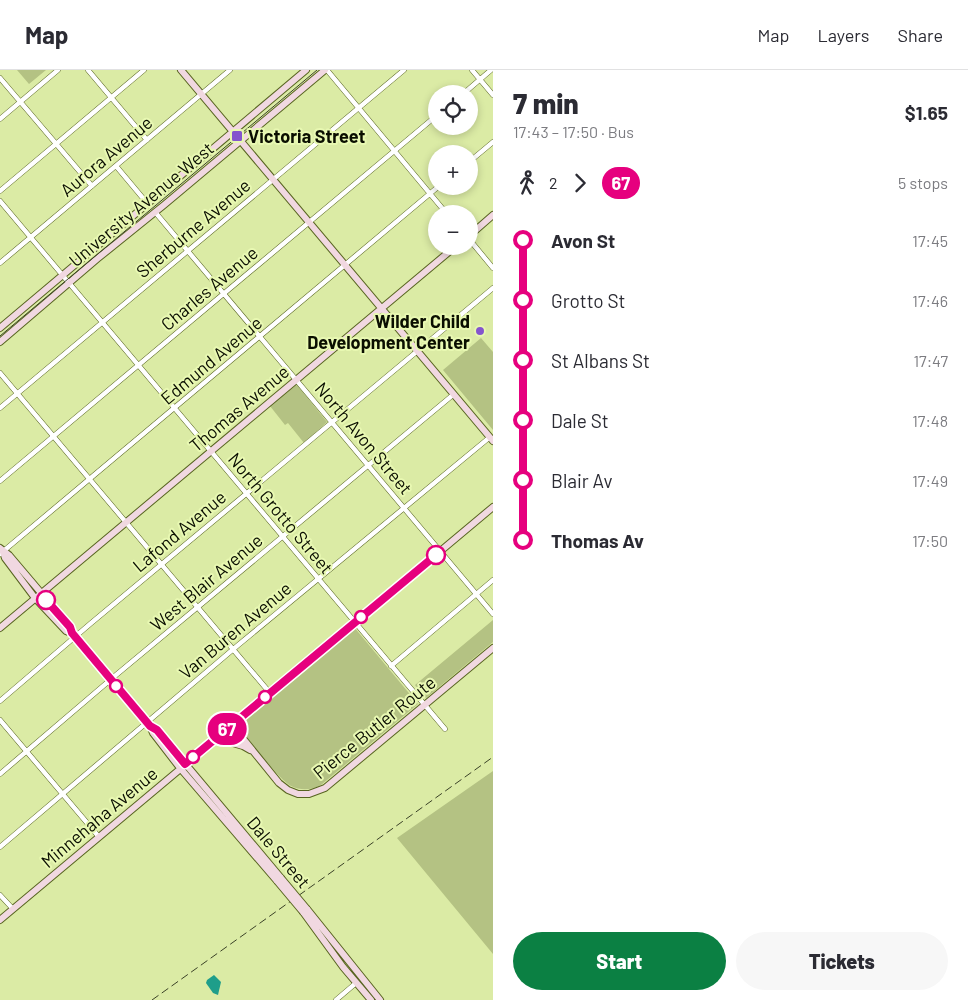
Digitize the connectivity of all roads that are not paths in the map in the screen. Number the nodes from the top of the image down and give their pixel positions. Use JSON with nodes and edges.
{"nodes":[{"id":1,"x":58,"y":70,"type":"edge"},
{"id":2,"x":88,"y":70,"type":"edge"},
{"id":3,"x":144,"y":70,"type":"edge"},
{"id":4,"x":181,"y":70,"type":"edge"},
{"id":5,"x":230,"y":70,"type":"edge"},
{"id":6,"x":306,"y":70,"type":"edge"},
{"id":7,"x":326,"y":70,"type":"edge"},
{"id":8,"x":404,"y":70,"type":"edge"},
{"id":9,"x":472,"y":70,"type":"edge"},
{"id":10,"x":491,"y":70,"type":"edge"},
{"id":11,"x":0,"y":78,"type":"edge"},
{"id":12,"x":480,"y":79,"type":"junction"},
{"id":13,"x":473,"y":85,"type":"edge"},
{"id":14,"x":201,"y":94,"type":"junction"},
{"id":15,"x":493,"y":94,"type":"edge"},
{"id":16,"x":111,"y":98,"type":"junction"},
{"id":17,"x":21,"y":102,"type":"junction"},
{"id":18,"x":358,"y":108,"type":"junction"},
{"id":19,"x":0,"y":119,"type":"edge"},
{"id":20,"x":428,"y":123,"type":"edge"},
{"id":21,"x":232,"y":131,"type":"junction"},
{"id":22,"x":146,"y":140,"type":"junction"},
{"id":23,"x":241,"y":141,"type":"junction"},
{"id":24,"x":493,"y":142,"type":"edge"},
{"id":25,"x":56,"y":144,"type":"junction"},
{"id":26,"x":395,"y":151,"type":"junction"},
{"id":27,"x":478,"y":154,"type":"edge"},
{"id":28,"x":116,"y":166,"type":"junction"},
{"id":29,"x":273,"y":179,"type":"junction"},
{"id":30,"x":92,"y":186,"type":"junction"},
{"id":31,"x":0,"y":191,"type":"edge"},
{"id":32,"x":428,"y":192,"type":"edge"},
{"id":33,"x":429,"y":195,"type":"edge"},
{"id":34,"x":431,"y":195,"type":"edge"},
{"id":35,"x":0,"y":200,"type":"edge"},
{"id":36,"x":147,"y":203,"type":"junction"},
{"id":37,"x":440,"y":205,"type":"edge"},
{"id":38,"x":155,"y":212,"type":"junction"},
{"id":39,"x":493,"y":215,"type":"edge"},
{"id":40,"x":309,"y":222,"type":"junction"},
{"id":41,"x":478,"y":229,"type":"edge"},
{"id":42,"x":31,"y":237,"type":"junction"},
{"id":43,"x":478,"y":249,"type":"edge"},
{"id":44,"x":188,"y":251,"type":"junction"},
{"id":45,"x":445,"y":255,"type":"edge"},
{"id":46,"x":0,"y":263,"type":"edge"},
{"id":47,"x":345,"y":265,"type":"junction"},
{"id":48,"x":493,"y":268,"type":"edge"},
{"id":49,"x":62,"y":274,"type":"junction"},
{"id":50,"x":70,"y":283,"type":"junction"},
{"id":51,"x":493,"y":288,"type":"edge"},
{"id":52,"x":224,"y":294,"type":"junction"},
{"id":53,"x":382,"y":308,"type":"junction"},
{"id":54,"x":103,"y":322,"type":"junction"},
{"id":55,"x":0,"y":328,"type":"edge"},
{"id":56,"x":260,"y":336,"type":"junction"},
{"id":57,"x":0,"y":342,"type":"edge"},
{"id":58,"x":418,"y":351,"type":"junction"},
{"id":59,"x":139,"y":365,"type":"junction"},
{"id":60,"x":0,"y":373,"type":"edge"},
{"id":61,"x":296,"y":380,"type":"junction"},
{"id":62,"x":18,"y":394,"type":"junction"},
{"id":63,"x":454,"y":394,"type":"junction"},
{"id":64,"x":0,"y":408,"type":"edge"},
{"id":65,"x":175,"y":408,"type":"junction"},
{"id":66,"x":332,"y":422,"type":"junction"},
{"id":67,"x":54,"y":436,"type":"junction"},
{"id":68,"x":492,"y":439,"type":"edge"},
{"id":69,"x":211,"y":451,"type":"junction"},
{"id":70,"x":369,"y":465,"type":"junction"},
{"id":71,"x":90,"y":479,"type":"junction"},
{"id":72,"x":0,"y":481,"type":"edge"},
{"id":73,"x":247,"y":493,"type":"junction"},
{"id":74,"x":493,"y":507,"type":"edge"},
{"id":75,"x":404,"y":508,"type":"junction"},
{"id":76,"x":126,"y":522,"type":"junction"},
{"id":77,"x":283,"y":536,"type":"junction"},
{"id":78,"x":1,"y":551,"type":"edge"},
{"id":79,"x":441,"y":551,"type":"junction"},
{"id":80,"x":162,"y":564,"type":"junction"},
{"id":81,"x":319,"y":579,"type":"junction"},
{"id":82,"x":493,"y":580,"type":"edge"},
{"id":83,"x":476,"y":594,"type":"junction"},
{"id":84,"x":38,"y":595,"type":"junction"},
{"id":85,"x":198,"y":607,"type":"junction"},
{"id":86,"x":493,"y":614,"type":"edge"},
{"id":87,"x":355,"y":622,"type":"junction"},
{"id":88,"x":0,"y":628,"type":"edge"},
{"id":89,"x":73,"y":635,"type":"junction"},
{"id":90,"x":493,"y":648,"type":"edge"},
{"id":91,"x":234,"y":650,"type":"junction"},
{"id":92,"x":391,"y":666,"type":"junction"},
{"id":93,"x":111,"y":680,"type":"junction"},
{"id":94,"x":270,"y":693,"type":"junction"},
{"id":95,"x":0,"y":701,"type":"edge"},
{"id":96,"x":425,"y":705,"type":"junction"},
{"id":97,"x":0,"y":720,"type":"edge"},
{"id":98,"x":148,"y":724,"type":"junction"},
{"id":99,"x":232,"y":725,"type":"junction"},
{"id":100,"x":445,"y":729,"type":"dead end"},
{"id":101,"x":216,"y":738,"type":"junction"},
{"id":102,"x":27,"y":751,"type":"junction"},
{"id":103,"x":254,"y":752,"type":"junction"},
{"id":104,"x":183,"y":766,"type":"junction"},
{"id":105,"x":0,"y":774,"type":"edge"},
{"id":106,"x":63,"y":794,"type":"junction"},
{"id":107,"x":98,"y":837,"type":"junction"},
{"id":108,"x":0,"y":847,"type":"edge"},
{"id":109,"x":0,"y":895,"type":"edge"},
{"id":110,"x":12,"y":909,"type":"junction"},
{"id":111,"x":305,"y":910,"type":"junction"},
{"id":112,"x":0,"y":920,"type":"edge"},
{"id":113,"x":356,"y":983,"type":"junction"},
{"id":114,"x":336,"y":1000,"type":"edge"},
{"id":115,"x":371,"y":1000,"type":"edge"},
{"id":116,"x":380,"y":1000,"type":"edge"}],
"edges":[{"from":1,"to":17,"type":"street"},
{"from":2,"to":16,"type":"street"},
{"from":3,"to":16,"type":"street"},
{"from":4,"to":14,"type":"main road"},
{"from":5,"to":14,"type":"street","name":"Aurora Avenue"},
{"from":6,"to":21,"type":"main road","name":"University Avenue West"},
{"from":7,"to":18,"type":"street"},
{"from":7,"to":23,"type":"main road","name":"University Avenue West"},
{"from":8,"to":18,"type":"street","name":"Sherburne Avenue"},
{"from":9,"to":12,"type":"street"},
{"from":10,"to":12,"type":"street"},
{"from":11,"to":17,"type":"street"},
{"from":12,"to":13,"type":"street"},
{"from":12,"to":15,"type":"street"},
{"from":14,"to":21,"type":"main road"},
{"from":14,"to":22,"type":"street","name":"Aurora Avenue"},
{"from":16,"to":22,"type":"street"},
{"from":16,"to":25,"type":"street"},
{"from":17,"to":19,"type":"street"},
{"from":17,"to":25,"type":"street"},
{"from":18,"to":26,"type":"street"},
{"from":18,"to":29,"type":"street","name":"Sherburne Avenue"},
{"from":20,"to":26,"type":"street","name":"Charles Avenue"},
{"from":21,"to":23,"type":"main road"},
{"from":21,"to":36,"type":"main road","name":"University Avenue West"},
{"from":22,"to":28,"type":"street","name":"Aurora Avenue"},
{"from":23,"to":29,"type":"main road"},
{"from":23,"to":38,"type":"main road","name":"University Avenue West"},
{"from":24,"to":27,"type":"street"},
{"from":25,"to":30,"type":"street"},
{"from":25,"to":31,"type":"street"},
{"from":26,"to":32,"type":"street"},
{"from":26,"to":40,"type":"street","name":"Charles Avenue"},
{"from":28,"to":30,"type":"street","name":"Aurora Avenue"},
{"from":28,"to":36,"type":"street"},
{"from":29,"to":40,"type":"main road"},
{"from":29,"to":44,"type":"street","name":"Sherburne Avenue"},
{"from":30,"to":42,"type":"street","name":"Aurora Avenue"},
{"from":33,"to":47,"type":"street","name":"Edmund Avenue"},
{"from":34,"to":37,"type":"street"},
{"from":35,"to":42,"type":"street","name":"North Grotto Street"},
{"from":36,"to":49,"type":"main road","name":"University Avenue West"},
{"from":38,"to":44,"type":"street","name":"North Avon Street"},
{"from":38,"to":50,"type":"main road","name":"University Avenue West"},
{"from":39,"to":41,"type":"main road"},
{"from":40,"to":47,"type":"main road"},
{"from":40,"to":52,"type":"street","name":"Charles Avenue"},
{"from":42,"to":46,"type":"street","name":"Aurora Avenue"},
{"from":42,"to":49,"type":"street","name":"North Grotto Street"},
{"from":43,"to":48,"type":"street"},
{"from":44,"to":52,"type":"street","name":"North Avon Street"},
{"from":44,"to":54,"type":"street","name":"Sherburne Avenue"},
{"from":45,"to":53,"type":"main road","name":"Thomas Avenue"},
{"from":47,"to":53,"type":"main road"},
{"from":47,"to":56,"type":"street","name":"Edmund Avenue"},
{"from":49,"to":50,"type":"street","name":"North Grotto Street"},
{"from":49,"to":55,"type":"main road","name":"University Avenue West"},
{"from":50,"to":54,"type":"street","name":"North Grotto Street"},
{"from":50,"to":57,"type":"main road","name":"University Avenue West"},
{"from":51,"to":58,"type":"street","name":"Lafond Avenue"},
{"from":52,"to":56,"type":"street","name":"North Avon Street"},
{"from":52,"to":59,"type":"street","name":"Charles Avenue"},
{"from":53,"to":58,"type":"main road"},
{"from":53,"to":61,"type":"main road","name":"Thomas Avenue"},
{"from":54,"to":59,"type":"street","name":"North Grotto Street"},
{"from":54,"to":62,"type":"street","name":"Sherburne Avenue"},
{"from":56,"to":61,"type":"street","name":"North Avon Street"},
{"from":56,"to":65,"type":"street","name":"Edmund Avenue"},
{"from":58,"to":63,"type":"main road"},
{"from":58,"to":66,"type":"street","name":"Lafond Avenue"},
{"from":59,"to":65,"type":"street","name":"North Grotto Street"},
{"from":59,"to":67,"type":"street","name":"Charles Avenue"},
{"from":60,"to":62,"type":"street"},
{"from":61,"to":66,"type":"street","name":"North Avon Street"},
{"from":61,"to":69,"type":"main road","name":"Thomas Avenue"},
{"from":62,"to":64,"type":"street","name":"Sherburne Avenue"},
{"from":62,"to":67,"type":"street"},
{"from":63,"to":68,"type":"main road"},
{"from":63,"to":70,"type":"street","name":"West Blair Avenue"},
{"from":65,"to":69,"type":"street","name":"North Grotto Street"},
{"from":65,"to":71,"type":"street","name":"Edmund Avenue"},
{"from":66,"to":70,"type":"street","name":"North Avon Street"},
{"from":66,"to":73,"type":"street","name":"Lafond Avenue"},
{"from":67,"to":71,"type":"street"},
{"from":67,"to":72,"type":"street","name":"Charles Avenue"},
{"from":68,"to":75,"type":"street","name":"Van Buren Avenue"},
{"from":69,"to":73,"type":"street","name":"North Grotto Street"},
{"from":69,"to":76,"type":"main road","name":"Thomas Avenue"},
{"from":70,"to":75,"type":"street","name":"North Avon Street"},
{"from":70,"to":77,"type":"street","name":"West Blair Avenue"},
{"from":71,"to":76,"type":"street"},
{"from":71,"to":78,"type":"street","name":"Edmund Avenue"},
{"from":73,"to":77,"type":"street","name":"North Grotto Street"},
{"from":73,"to":80,"type":"street","name":"Lafond Avenue"},
{"from":74,"to":79,"type":"main road","name":"Minnehaha Avenue"},
{"from":75,"to":79,"type":"street","name":"North Avon Street"},
{"from":75,"to":81,"type":"street","name":"Van Buren Avenue"},
{"from":76,"to":80,"type":"street"},
{"from":76,"to":84,"type":"main road","name":"Thomas Avenue"},
{"from":77,"to":81,"type":"street","name":"North Grotto Street"},
{"from":77,"to":85,"type":"street","name":"West Blair Avenue"},
{"from":78,"to":84,"type":"main road","name":"Dale Street"},
{"from":79,"to":83,"type":"street","name":"North Avon Street"},
{"from":79,"to":87,"type":"main road","name":"Minnehaha Avenue"},
{"from":80,"to":85,"type":"street"},
{"from":80,"to":89,"type":"street","name":"Lafond Avenue"},
{"from":81,"to":87,"type":"street","name":"North Grotto Street"},
{"from":81,"to":91,"type":"street","name":"Van Buren Avenue"},
{"from":82,"to":83,"type":"street"},
{"from":83,"to":86,"type":"street","name":"North Avon Street"},
{"from":83,"to":92,"type":"street"},
{"from":84,"to":88,"type":"main road","name":"Thomas Avenue"},
{"from":84,"to":89,"type":"main road","name":"Dale Street"},
{"from":85,"to":91,"type":"street"},
{"from":85,"to":93,"type":"street","name":"West Blair Avenue"},
{"from":87,"to":92,"type":"street","name":"North Grotto Street"},
{"from":87,"to":94,"type":"main road","name":"Minnehaha Avenue"},
{"from":89,"to":93,"type":"main road","name":"Dale Street"},
{"from":89,"to":95,"type":"street","name":"Lafond Avenue"},
{"from":90,"to":96,"type":"main road","name":"Pierce Butler Route"},
{"from":91,"to":94,"type":"street"},
{"from":91,"to":98,"type":"street","name":"Van Buren Avenue"},
{"from":92,"to":96,"type":"street","name":"North Grotto Street"},
{"from":93,"to":98,"type":"main road","name":"Dale Street"},
{"from":93,"to":102,"type":"street","name":"West Blair Avenue"},
{"from":94,"to":99,"type":"main road","name":"Minnehaha Avenue"},
{"from":96,"to":100,"type":"street","name":"North Grotto Street"},
{"from":96,"to":103,"type":"main road","name":"Pierce Butler Route"},
{"from":97,"to":102,"type":"street"},
{"from":98,"to":104,"type":"main road","name":"Dale Street"},
{"from":98,"to":106,"type":"street","name":"Van Buren Avenue"},
{"from":99,"to":101,"type":"main road","name":"Minnehaha Avenue"},
{"from":99,"to":103,"type":"main road","name":"Pierce Butler Route"},
{"from":101,"to":103,"type":"main road"},
{"from":101,"to":104,"type":"main road","name":"Minnehaha Avenue"},
{"from":102,"to":105,"type":"street","name":"West Blair Avenue"},
{"from":102,"to":106,"type":"street"},
{"from":104,"to":107,"type":"main road","name":"Minnehaha Avenue"},
{"from":104,"to":111,"type":"main road","name":"Dale Street","bridge":true},
{"from":106,"to":107,"type":"street"},
{"from":106,"to":108,"type":"street","name":"Van Buren Avenue"},
{"from":107,"to":110,"type":"main road","name":"Minnehaha Avenue"},
{"from":109,"to":110,"type":"street"},
{"from":110,"to":112,"type":"main road","name":"Minnehaha Avenue"},
{"from":111,"to":113,"type":"main road","name":"Dale Street"},
{"from":111,"to":116,"type":"main road","name":"Dale Street"},
{"from":113,"to":114,"type":"street"},
{"from":113,"to":115,"type":"main road","name":"Dale Street"}]}
